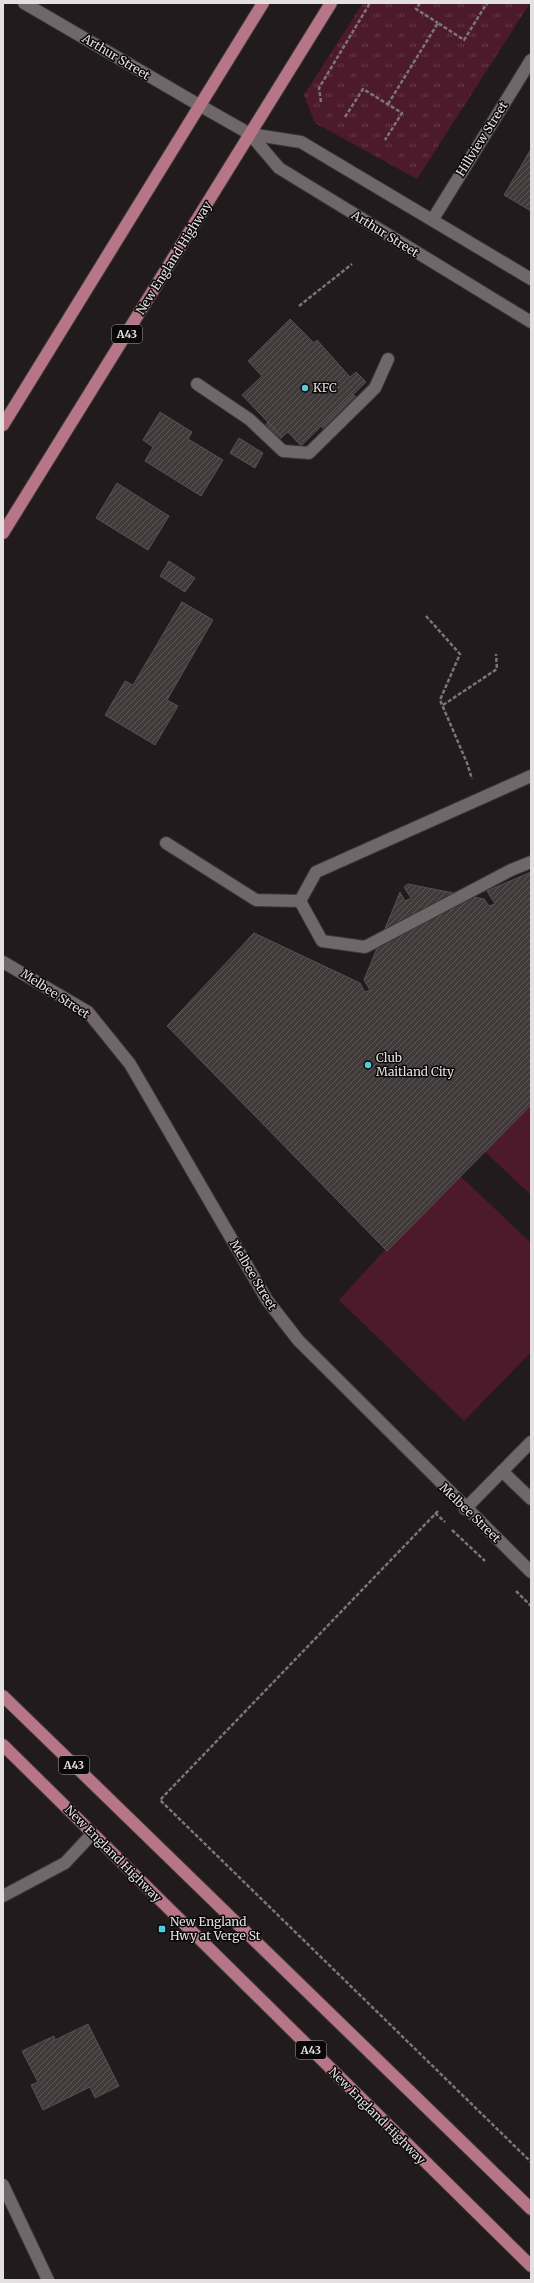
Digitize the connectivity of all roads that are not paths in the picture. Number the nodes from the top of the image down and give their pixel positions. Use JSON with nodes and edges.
{"nodes":[{"id":1,"x":24,"y":3,"type":"edge"},
{"id":2,"x":263,"y":3,"type":"edge"},
{"id":3,"x":331,"y":3,"type":"edge"},
{"id":4,"x":531,"y":60,"type":"edge"},
{"id":5,"x":199,"y":105,"type":"junction"},
{"id":6,"x":250,"y":134,"type":"junction"},
{"id":7,"x":433,"y":219,"type":"junction"},
{"id":8,"x":531,"y":280,"type":"edge"},
{"id":9,"x":531,"y":322,"type":"edge"},
{"id":10,"x":388,"y":359,"type":"dead end"},
{"id":11,"x":197,"y":384,"type":"dead end"},
{"id":12,"x":3,"y":425,"type":"edge"},
{"id":13,"x":3,"y":533,"type":"edge"},
{"id":14,"x":531,"y":776,"type":"edge"},
{"id":15,"x":166,"y":843,"type":"dead end"},
{"id":16,"x":531,"y":862,"type":"edge"},
{"id":17,"x":300,"y":901,"type":"junction"},
{"id":18,"x":3,"y":962,"type":"edge"},
{"id":19,"x":531,"y":1442,"type":"edge"},
{"id":20,"x":502,"y":1471,"type":"junction"},
{"id":21,"x":531,"y":1499,"type":"edge"},
{"id":22,"x":465,"y":1509,"type":"junction"},
{"id":23,"x":531,"y":1572,"type":"edge"},
{"id":24,"x":3,"y":1696,"type":"edge"},
{"id":25,"x":3,"y":1745,"type":"edge"},
{"id":26,"x":92,"y":1834,"type":"junction"},
{"id":27,"x":3,"y":1896,"type":"edge"},
{"id":28,"x":3,"y":2185,"type":"edge"},
{"id":29,"x":531,"y":2209,"type":"edge"},
{"id":30,"x":531,"y":2266,"type":"edge"},
{"id":31,"x":48,"y":2280,"type":"edge"}],
"edges":[{"from":1,"to":5,"type":"street","name":"Arthur Street"},
{"from":2,"to":5,"type":"highway"},
{"from":3,"to":6,"type":"highway","name":"New England Highway","number":"A43"},
{"from":4,"to":7,"type":"street","name":"Hillview Street"},
{"from":5,"to":6,"type":"street","name":"Arthur Street"},
{"from":5,"to":12,"type":"highway"},
{"from":6,"to":7,"type":"street","name":"Arthur Street"},
{"from":6,"to":9,"type":"street","name":"Arthur Street"},
{"from":6,"to":13,"type":"highway","name":"New England Highway","number":"A43"},
{"from":7,"to":8,"type":"street","name":"Arthur Street"},
{"from":10,"to":11,"type":"street"},
{"from":14,"to":17,"type":"street"},
{"from":15,"to":17,"type":"street"},
{"from":16,"to":17,"type":"street"},
{"from":18,"to":22,"type":"street","name":"Melbee Street"},
{"from":19,"to":20,"type":"street"},
{"from":20,"to":21,"type":"street"},
{"from":20,"to":22,"type":"street"},
{"from":22,"to":23,"type":"street","name":"Melbee Street"},
{"from":24,"to":29,"type":"highway","number":"A43"},
{"from":25,"to":26,"type":"highway","name":"New England Highway","number":"A43"},
{"from":26,"to":27,"type":"street"},
{"from":26,"to":30,"type":"highway","name":"New England Highway","number":"A43"},
{"from":28,"to":31,"type":"street"}]}
